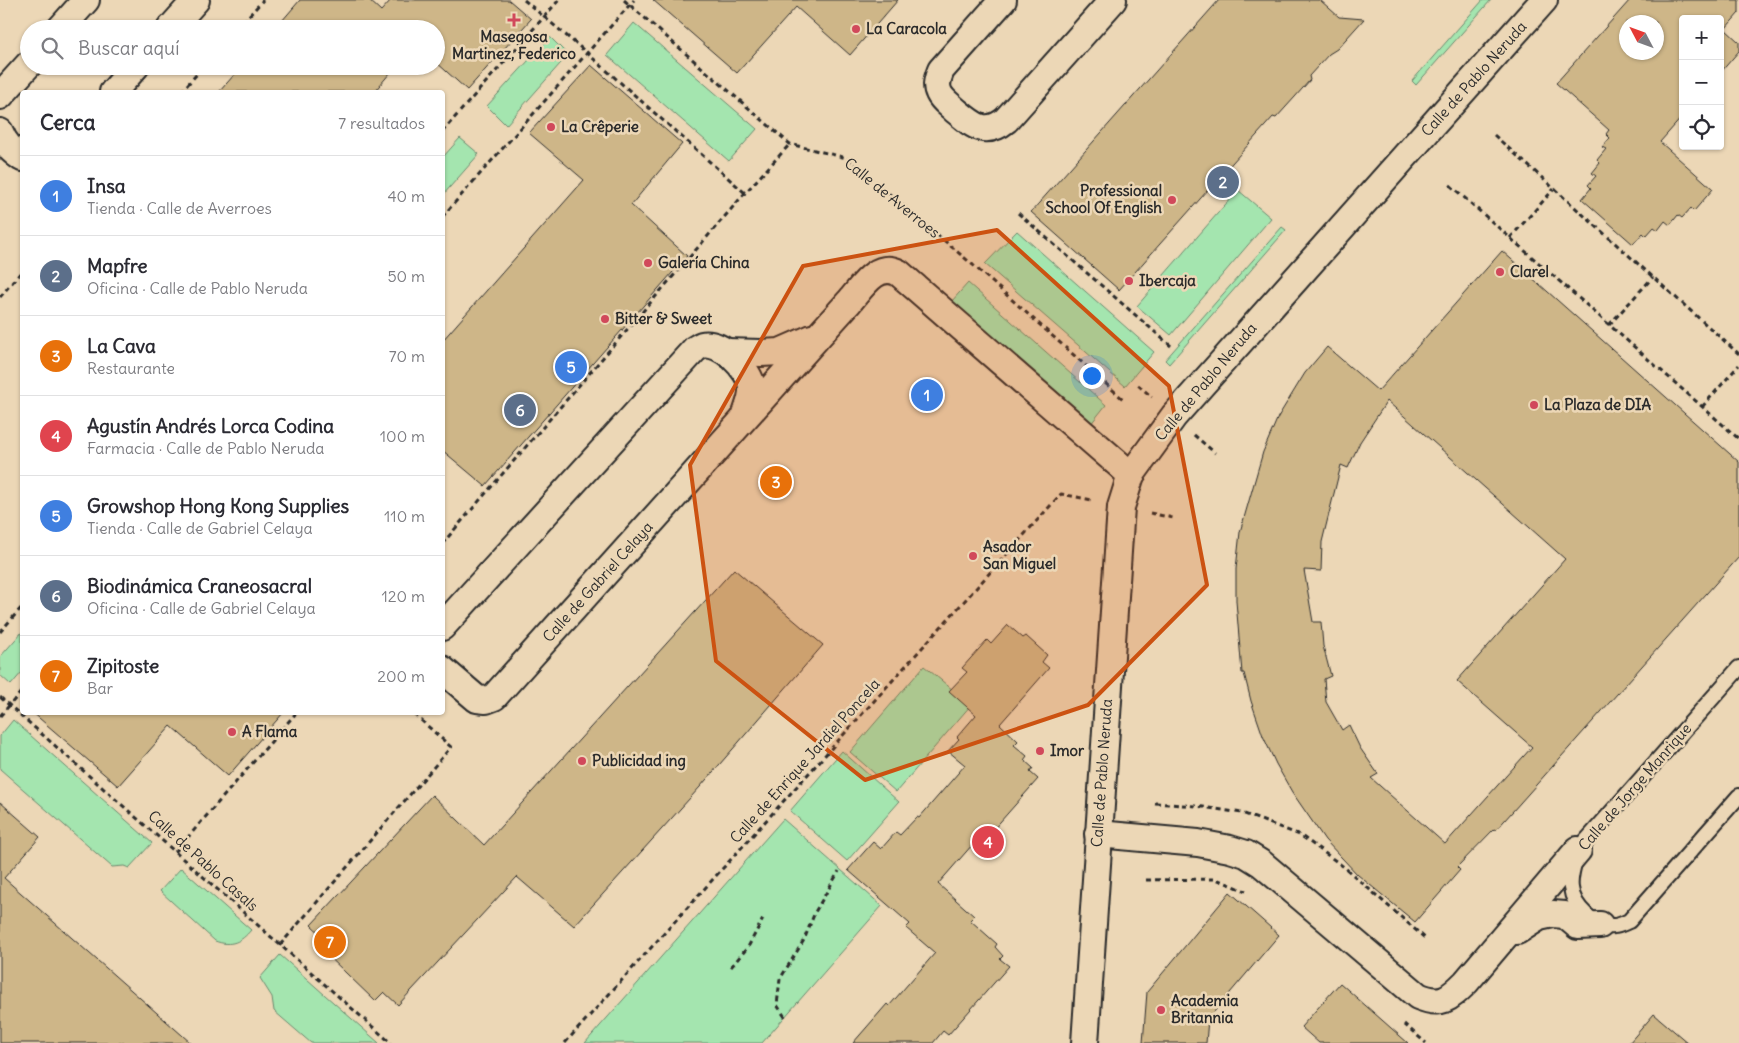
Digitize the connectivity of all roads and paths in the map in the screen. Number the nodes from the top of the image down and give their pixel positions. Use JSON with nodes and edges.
{"nodes":[{"id":1,"x":86,"y":0,"type":"edge"},
{"id":2,"x":196,"y":0,"type":"edge"},
{"id":3,"x":263,"y":0,"type":"edge"},
{"id":4,"x":524,"y":0,"type":"edge"},
{"id":5,"x":559,"y":0,"type":"edge"},
{"id":6,"x":624,"y":0,"type":"edge"},
{"id":7,"x":634,"y":0,"type":"edge"},
{"id":8,"x":1003,"y":0,"type":"edge"},
{"id":9,"x":1113,"y":0,"type":"edge"},
{"id":10,"x":1544,"y":0,"type":"edge"},
{"id":11,"x":630,"y":5,"type":"junction"},
{"id":12,"x":544,"y":18,"type":"junction"},
{"id":13,"x":68,"y":20,"type":"edge"},
{"id":14,"x":178,"y":20,"type":"edge"},
{"id":15,"x":245,"y":20,"type":"edge"},
{"id":16,"x":587,"y":53,"type":"junction"},
{"id":17,"x":20,"y":75,"type":"edge"},
{"id":18,"x":128,"y":75,"type":"edge"},
{"id":19,"x":196,"y":75,"type":"edge"},
{"id":20,"x":115,"y":90,"type":"edge"},
{"id":21,"x":183,"y":90,"type":"edge"},
{"id":22,"x":2,"y":96,"type":"edge"},
{"id":23,"x":445,"y":129,"type":"edge"},
{"id":24,"x":0,"y":132,"type":"edge"},
{"id":25,"x":1494,"y":135,"type":"dead end"},
{"id":26,"x":790,"y":144,"type":"junction"},
{"id":27,"x":13,"y":155,"type":"edge"},
{"id":28,"x":1450,"y":185,"type":"dead end"},
{"id":29,"x":1554,"y":189,"type":"junction"},
{"id":30,"x":744,"y":193,"type":"junction"},
{"id":31,"x":445,"y":213,"type":"edge"},
{"id":32,"x":1018,"y":213,"type":"dead end"},
{"id":33,"x":1510,"y":238,"type":"junction"},
{"id":34,"x":20,"y":273,"type":"edge"},
{"id":35,"x":1653,"y":277,"type":"junction"},
{"id":36,"x":0,"y":297,"type":"edge"},
{"id":37,"x":1609,"y":325,"type":"junction"},
{"id":38,"x":819,"y":335,"type":"junction"},
{"id":39,"x":1171,"y":346,"type":"dead end"},
{"id":40,"x":727,"y":352,"type":"junction"},
{"id":41,"x":1739,"y":354,"type":"edge"},
{"id":42,"x":1739,"y":364,"type":"edge"},
{"id":43,"x":1124,"y":400,"type":"dead end"},
{"id":44,"x":1702,"y":407,"type":"junction"},
{"id":45,"x":744,"y":420,"type":"junction"},
{"id":46,"x":1739,"y":439,"type":"edge"},
{"id":47,"x":1131,"y":475,"type":"junction"},
{"id":48,"x":1061,"y":494,"type":"dead end"},
{"id":49,"x":445,"y":541,"type":"edge"},
{"id":50,"x":20,"y":609,"type":"edge"},
{"id":51,"x":445,"y":624,"type":"edge"},
{"id":52,"x":0,"y":632,"type":"edge"},
{"id":53,"x":1739,"y":668,"type":"edge"},
{"id":54,"x":445,"y":672,"type":"edge"},
{"id":55,"x":20,"y":693,"type":"edge"},
{"id":56,"x":0,"y":696,"type":"edge"},
{"id":57,"x":10,"y":705,"type":"junction"},
{"id":58,"x":20,"y":714,"type":"edge"},
{"id":59,"x":21,"y":715,"type":"edge"},
{"id":60,"x":294,"y":715,"type":"edge"},
{"id":61,"x":415,"y":715,"type":"edge"},
{"id":62,"x":0,"y":716,"type":"edge"},
{"id":63,"x":1739,"y":796,"type":"edge"},
{"id":64,"x":1155,"y":803,"type":"dead end"},
{"id":65,"x":1098,"y":834,"type":"junction"},
{"id":66,"x":1578,"y":850,"type":"junction"},
{"id":67,"x":175,"y":852,"type":"junction"},
{"id":68,"x":839,"y":871,"type":"dead end"},
{"id":69,"x":1146,"y":880,"type":"dead end"},
{"id":70,"x":1252,"y":896,"type":"dead end"},
{"id":71,"x":762,"y":919,"type":"dead end"},
{"id":72,"x":1600,"y":925,"type":"junction"},
{"id":73,"x":1506,"y":938,"type":"junction"},
{"id":74,"x":1426,"y":939,"type":"dead end"},
{"id":75,"x":280,"y":945,"type":"junction"},
{"id":76,"x":731,"y":966,"type":"dead end"},
{"id":77,"x":785,"y":1017,"type":"dead end"},
{"id":78,"x":391,"y":1043,"type":"edge"},
{"id":79,"x":566,"y":1043,"type":"edge"},
{"id":80,"x":1085,"y":1043,"type":"edge"}],
"edges":[{"from":1,"to":13,"type":"street"},
{"from":2,"to":14,"type":"street"},
{"from":3,"to":15,"type":"path"},
{"from":4,"to":12,"type":"path"},
{"from":5,"to":12,"type":"path"},
{"from":6,"to":11,"type":"path","name":"Calle de Averroes"},
{"from":7,"to":11,"type":"path"},
{"from":8,"to":9,"type":"street"},
{"from":10,"to":47,"type":"street","name":"Calle de Pablo Neruda"},
{"from":11,"to":16,"type":"path"},
{"from":11,"to":26,"type":"path","name":"Calle de Averroes"},
{"from":12,"to":16,"type":"path"},
{"from":12,"to":23,"type":"path"},
{"from":16,"to":30,"type":"path"},
{"from":16,"to":31,"type":"path"},
{"from":17,"to":22,"type":"street"},
{"from":18,"to":20,"type":"street"},
{"from":19,"to":21,"type":"path"},
{"from":24,"to":27,"type":"street"},
{"from":25,"to":29,"type":"path"},
{"from":26,"to":30,"type":"path"},
{"from":26,"to":43,"type":"path","name":"Calle de Averroes"},
{"from":28,"to":33,"type":"path"},
{"from":29,"to":33,"type":"path"},
{"from":29,"to":35,"type":"path"},
{"from":30,"to":49,"type":"path"},
{"from":32,"to":39,"type":"path"},
{"from":33,"to":37,"type":"path"},
{"from":34,"to":36,"type":"path"},
{"from":35,"to":37,"type":"path"},
{"from":35,"to":41,"type":"path"},
{"from":37,"to":44,"type":"path"},
{"from":38,"to":40,"type":"street","name":"Calle de Gabriel Celaya"},
{"from":38,"to":45,"type":"street","name":"Calle de Gabriel Celaya"},
{"from":38,"to":47,"type":"street","name":"Calle de Gabriel Celaya"},
{"from":40,"to":45,"type":"street","name":"Calle de Gabriel Celaya"},
{"from":40,"to":51,"type":"street","name":"Calle de Gabriel Celaya"},
{"from":42,"to":44,"type":"path"},
{"from":44,"to":46,"type":"path"},
{"from":45,"to":54,"type":"street","name":"Calle de Gabriel Celaya"},
{"from":47,"to":65,"type":"street","name":"Calle de Pablo Neruda"},
{"from":48,"to":79,"type":"path","name":"Calle de Enrique Jardiel Poncela"},
{"from":50,"to":52,"type":"path"},
{"from":53,"to":66,"type":"lane","name":"Calle de Jorge Manrique"},
{"from":55,"to":57,"type":"path"},
{"from":56,"to":57,"type":"path","name":"Calle de Pablo Casals"},
{"from":57,"to":58,"type":"path","name":"Calle de Pablo Casals"},
{"from":57,"to":62,"type":"path"},
{"from":59,"to":67,"type":"path","name":"Calle de Pablo Casals"},
{"from":60,"to":67,"type":"path"},
{"from":61,"to":75,"type":"path"},
{"from":63,"to":72,"type":"lane"},
{"from":64,"to":74,"type":"path"},
{"from":65,"to":73,"type":"street"},
{"from":65,"to":80,"type":"street","name":"Calle de Pablo Neruda"},
{"from":66,"to":72,"type":"lane","name":"Calle de Jorge Manrique"},
{"from":66,"to":73,"type":"street"},
{"from":67,"to":75,"type":"path","name":"Calle de Pablo Casals"},
{"from":68,"to":77,"type":"path"},
{"from":69,"to":70,"type":"path"},
{"from":71,"to":76,"type":"path"},
{"from":72,"to":73,"type":"street"},
{"from":75,"to":78,"type":"path","name":"Calle de Pablo Casals"}]}
